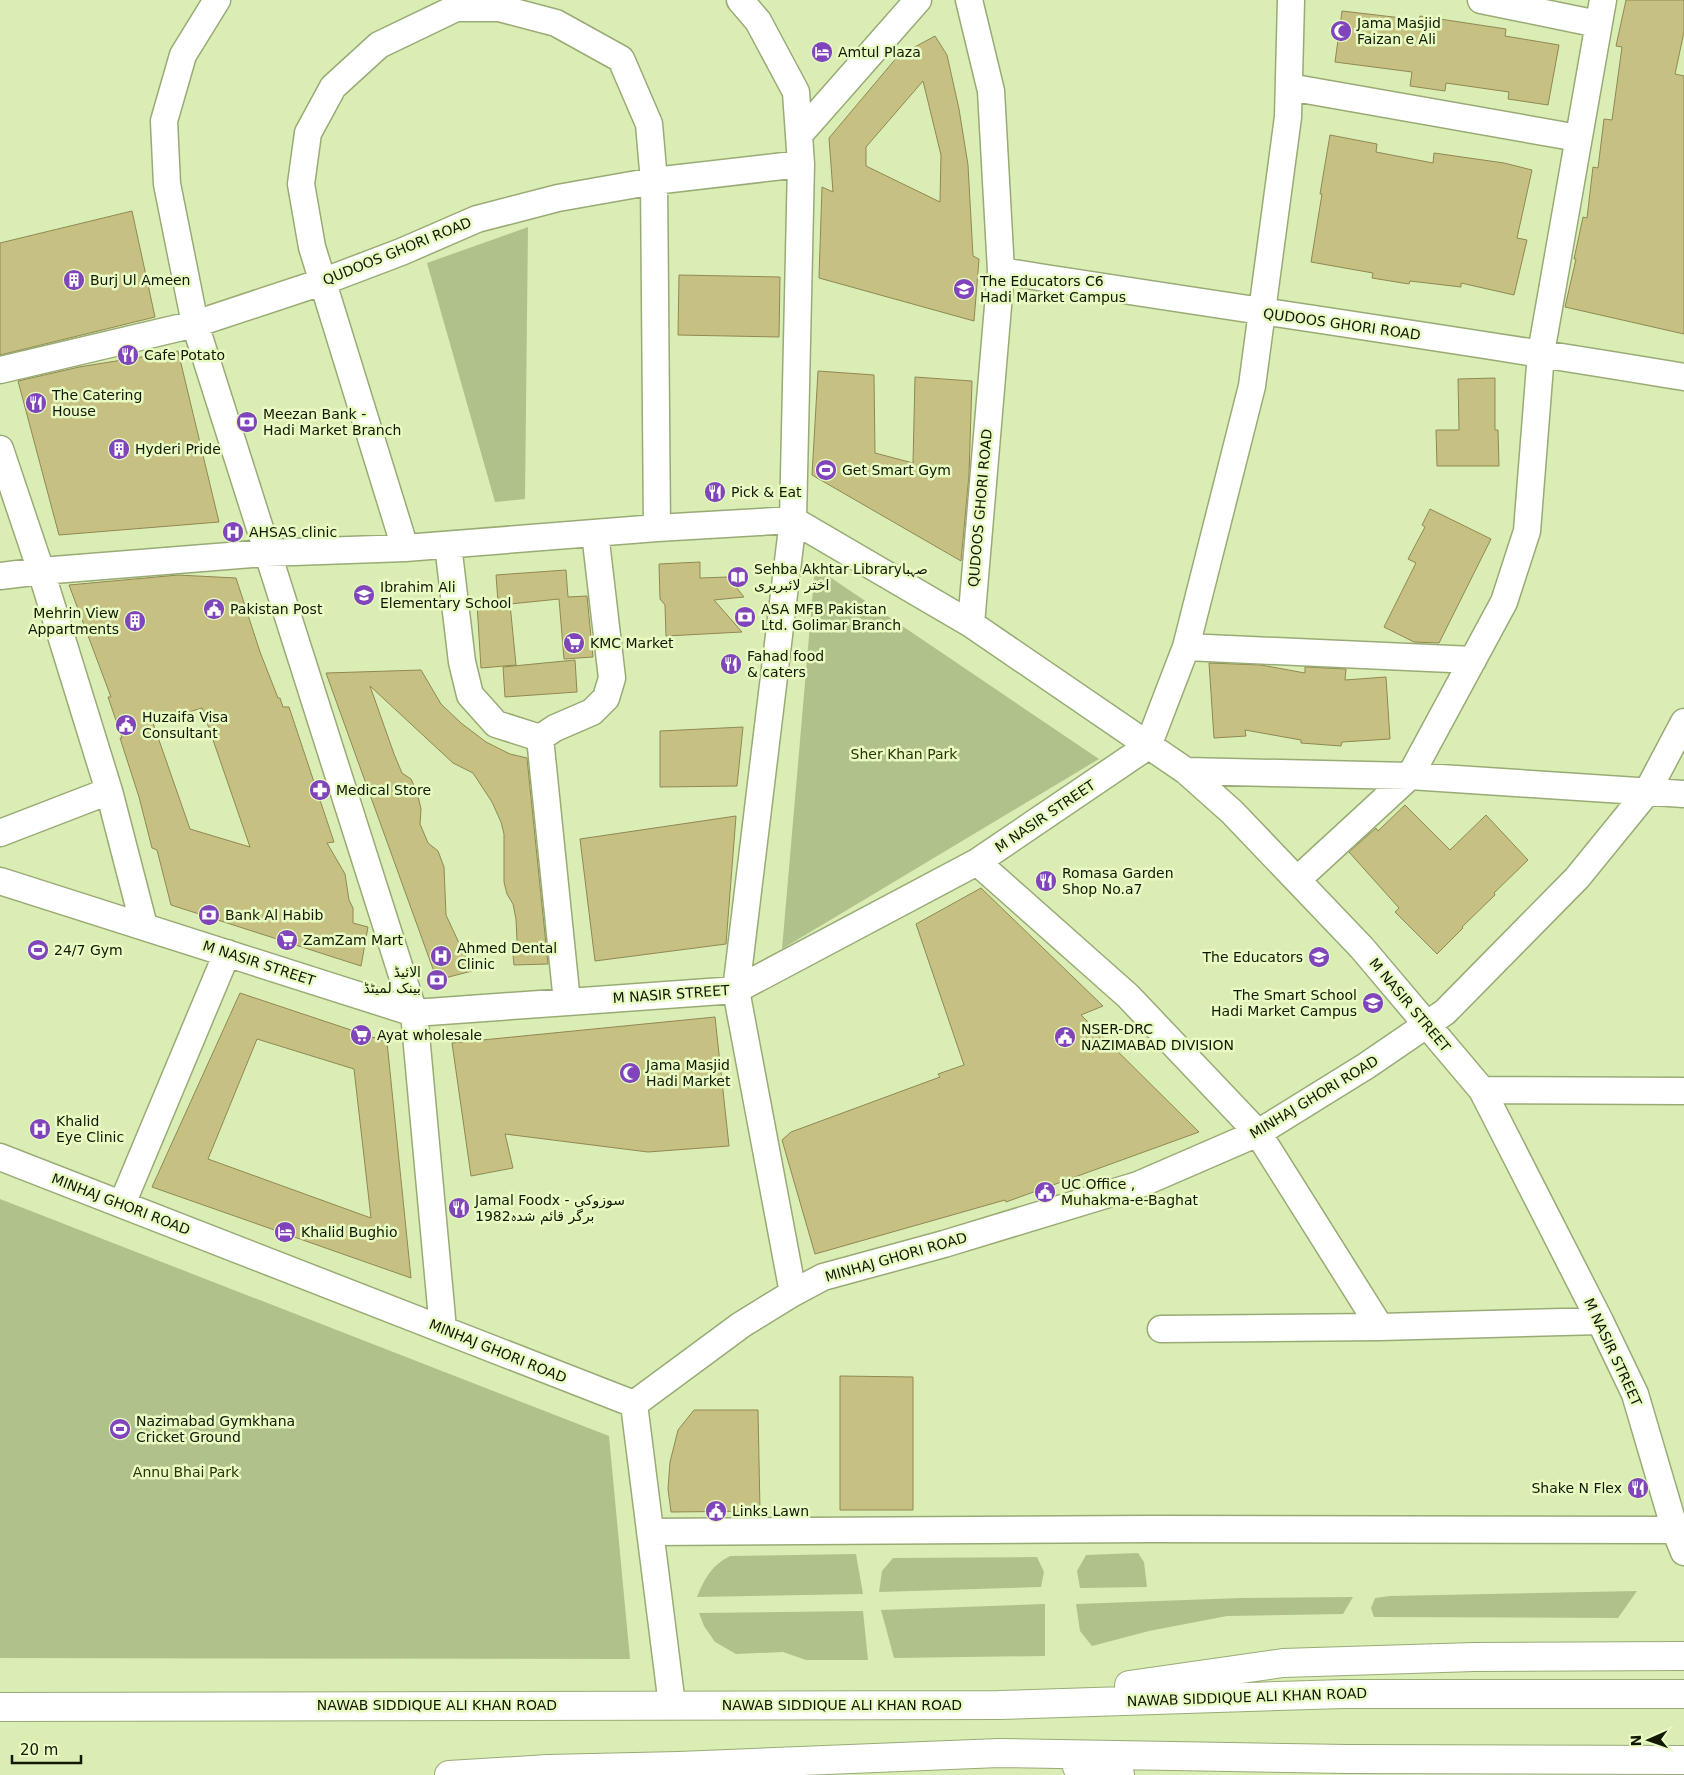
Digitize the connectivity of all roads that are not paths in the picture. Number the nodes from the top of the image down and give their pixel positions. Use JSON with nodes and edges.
{"nodes":[{"id":1,"x":217,"y":0,"type":"edge"},
{"id":2,"x":740,"y":0,"type":"edge"},
{"id":3,"x":918,"y":0,"type":"edge"},
{"id":4,"x":969,"y":0,"type":"edge"},
{"id":5,"x":1291,"y":0,"type":"edge"},
{"id":6,"x":1481,"y":0,"type":"edge"},
{"id":7,"x":455,"y":4,"type":"edge"},
{"id":8,"x":1600,"y":12,"type":"edge"},
{"id":9,"x":1289,"y":86,"type":"junction"},
{"id":10,"x":799,"y":136,"type":"junction"},
{"id":11,"x":1578,"y":138,"type":"junction"},
{"id":12,"x":801,"y":164,"type":"junction"},
{"id":13,"x":654,"y":181,"type":"junction"},
{"id":14,"x":1001,"y":271,"type":"junction"},
{"id":15,"x":322,"y":282,"type":"junction"},
{"id":16,"x":1262,"y":312,"type":"junction"},
{"id":17,"x":195,"y":324,"type":"junction"},
{"id":18,"x":1541,"y":353,"type":"junction"},
{"id":19,"x":0,"y":370,"type":"edge"},
{"id":20,"x":1684,"y":377,"type":"edge"},
{"id":21,"x":0,"y":449,"type":"edge"},
{"id":22,"x":794,"y":520,"type":"junction"},
{"id":23,"x":657,"y":528,"type":"junction"},
{"id":24,"x":595,"y":533,"type":"junction"},
{"id":25,"x":448,"y":545,"type":"junction"},
{"id":26,"x":405,"y":548,"type":"junction"},
{"id":27,"x":266,"y":553,"type":"junction"},
{"id":28,"x":42,"y":570,"type":"junction"},
{"id":29,"x":0,"y":576,"type":"edge"},
{"id":30,"x":971,"y":624,"type":"junction"},
{"id":31,"x":1186,"y":647,"type":"junction"},
{"id":32,"x":1473,"y":660,"type":"junction"},
{"id":33,"x":1684,"y":722,"type":"edge"},
{"id":34,"x":540,"y":738,"type":"junction"},
{"id":35,"x":1148,"y":746,"type":"junction"},
{"id":36,"x":1186,"y":771,"type":"junction"},
{"id":37,"x":1410,"y":776,"type":"junction"},
{"id":38,"x":109,"y":791,"type":"junction"},
{"id":39,"x":1647,"y":792,"type":"junction"},
{"id":40,"x":1684,"y":794,"type":"edge"},
{"id":41,"x":0,"y":834,"type":"edge"},
{"id":42,"x":977,"y":862,"type":"junction"},
{"id":43,"x":1296,"y":880,"type":"junction"},
{"id":44,"x":0,"y":881,"type":"edge"},
{"id":45,"x":144,"y":926,"type":"junction"},
{"id":46,"x":227,"y":953,"type":"junction"},
{"id":47,"x":736,"y":990,"type":"junction"},
{"id":48,"x":568,"y":1002,"type":"junction"},
{"id":49,"x":414,"y":1013,"type":"junction"},
{"id":50,"x":1426,"y":1024,"type":"junction"},
{"id":51,"x":1482,"y":1090,"type":"junction"},
{"id":52,"x":1684,"y":1091,"type":"edge"},
{"id":53,"x":1258,"y":1133,"type":"junction"},
{"id":54,"x":0,"y":1157,"type":"edge"},
{"id":55,"x":122,"y":1204,"type":"junction"},
{"id":56,"x":793,"y":1293,"type":"junction"},
{"id":57,"x":1600,"y":1320,"type":"junction"},
{"id":58,"x":1380,"y":1327,"type":"junction"},
{"id":59,"x":443,"y":1329,"type":"junction"},
{"id":60,"x":1161,"y":1329,"type":"dead end"},
{"id":61,"x":634,"y":1404,"type":"junction"},
{"id":62,"x":650,"y":1532,"type":"junction"},
{"id":63,"x":1681,"y":1537,"type":"edge"},
{"id":64,"x":1684,"y":1656,"type":"edge"},
{"id":65,"x":1684,"y":1694,"type":"edge"},
{"id":66,"x":672,"y":1705,"type":"junction"},
{"id":67,"x":999,"y":1705,"type":"junction"},
{"id":68,"x":0,"y":1706,"type":"edge"},
{"id":69,"x":999,"y":1752,"type":"junction"},
{"id":70,"x":1684,"y":1760,"type":"edge"},
{"id":71,"x":449,"y":1775,"type":"edge"},
{"id":72,"x":1120,"y":1775,"type":"edge"}],
"edges":[{"from":1,"to":17,"type":"street"},
{"from":2,"to":10,"type":"street"},
{"from":3,"to":10,"type":"street"},
{"from":4,"to":14,"type":"street","name":"QUDOOS GHORI ROAD"},
{"from":5,"to":9,"type":"street"},
{"from":6,"to":8,"type":"street"},
{"from":7,"to":13,"type":"street"},
{"from":7,"to":15,"type":"street"},
{"from":8,"to":11,"type":"street"},
{"from":9,"to":11,"type":"street"},
{"from":9,"to":16,"type":"street"},
{"from":10,"to":12,"type":"street"},
{"from":11,"to":18,"type":"street"},
{"from":12,"to":13,"type":"street","name":"QUDOOS GHORI ROAD"},
{"from":12,"to":22,"type":"street"},
{"from":13,"to":15,"type":"street","name":"QUDOOS GHORI ROAD"},
{"from":13,"to":23,"type":"street"},
{"from":14,"to":16,"type":"street","name":"QUDOOS GHORI ROAD"},
{"from":14,"to":30,"type":"street","name":"QUDOOS GHORI ROAD"},
{"from":15,"to":17,"type":"street","name":"QUDOOS GHORI ROAD"},
{"from":15,"to":26,"type":"street"},
{"from":16,"to":18,"type":"street","name":"QUDOOS GHORI ROAD"},
{"from":16,"to":31,"type":"street"},
{"from":17,"to":19,"type":"street","name":"QUDOOS GHORI ROAD"},
{"from":17,"to":27,"type":"street"},
{"from":18,"to":20,"type":"street","name":"QUDOOS GHORI ROAD"},
{"from":18,"to":32,"type":"street"},
{"from":21,"to":28,"type":"street"},
{"from":22,"to":23,"type":"street"},
{"from":22,"to":30,"type":"street"},
{"from":22,"to":47,"type":"street"},
{"from":23,"to":24,"type":"street"},
{"from":24,"to":25,"type":"street"},
{"from":24,"to":34,"type":"street"},
{"from":25,"to":26,"type":"street"},
{"from":25,"to":34,"type":"street"},
{"from":26,"to":27,"type":"street"},
{"from":27,"to":28,"type":"street"},
{"from":27,"to":49,"type":"street"},
{"from":28,"to":29,"type":"street"},
{"from":28,"to":38,"type":"street"},
{"from":30,"to":35,"type":"street"},
{"from":31,"to":32,"type":"street"},
{"from":31,"to":35,"type":"street"},
{"from":32,"to":37,"type":"street"},
{"from":33,"to":39,"type":"street","name":"MINHAJ GHORI ROAD"},
{"from":34,"to":48,"type":"street"},
{"from":35,"to":36,"type":"street","name":"M NASIR STREET"},
{"from":35,"to":42,"type":"street","name":"M NASIR STREET"},
{"from":36,"to":37,"type":"street"},
{"from":36,"to":43,"type":"street","name":"M NASIR STREET"},
{"from":37,"to":39,"type":"street"},
{"from":37,"to":43,"type":"street"},
{"from":38,"to":41,"type":"street"},
{"from":38,"to":45,"type":"street"},
{"from":39,"to":40,"type":"street"},
{"from":39,"to":50,"type":"street","name":"MINHAJ GHORI ROAD"},
{"from":42,"to":47,"type":"street","name":"M NASIR STREET"},
{"from":42,"to":53,"type":"street"},
{"from":43,"to":50,"type":"street","name":"M NASIR STREET"},
{"from":44,"to":45,"type":"street","name":"M NASIR STREET"},
{"from":45,"to":46,"type":"street","name":"M NASIR STREET"},
{"from":46,"to":49,"type":"street","name":"M NASIR STREET"},
{"from":46,"to":55,"type":"street"},
{"from":47,"to":48,"type":"street","name":"M NASIR STREET"},
{"from":47,"to":56,"type":"street"},
{"from":48,"to":49,"type":"street","name":"M NASIR STREET"},
{"from":49,"to":59,"type":"street"},
{"from":50,"to":51,"type":"street","name":"M NASIR STREET"},
{"from":50,"to":53,"type":"street","name":"MINHAJ GHORI ROAD"},
{"from":51,"to":52,"type":"street"},
{"from":51,"to":57,"type":"street","name":"M NASIR STREET"},
{"from":53,"to":56,"type":"street","name":"MINHAJ GHORI ROAD"},
{"from":53,"to":58,"type":"street"},
{"from":54,"to":55,"type":"street","name":"MINHAJ GHORI ROAD"},
{"from":55,"to":59,"type":"street","name":"MINHAJ GHORI ROAD"},
{"from":56,"to":61,"type":"street","name":"MINHAJ GHORI ROAD"},
{"from":57,"to":58,"type":"street"},
{"from":57,"to":63,"type":"street","name":"M NASIR STREET"},
{"from":58,"to":60,"type":"street"},
{"from":59,"to":61,"type":"street","name":"MINHAJ GHORI ROAD"},
{"from":61,"to":62,"type":"street"},
{"from":62,"to":63,"type":"street"},
{"from":62,"to":66,"type":"street"},
{"from":64,"to":67,"type":"main road"},
{"from":65,"to":67,"type":"main road","name":"NAWAB SIDDIQUE ALI KHAN ROAD"},
{"from":66,"to":67,"type":"main road","name":"NAWAB SIDDIQUE ALI KHAN ROAD"},
{"from":66,"to":68,"type":"main road","name":"NAWAB SIDDIQUE ALI KHAN ROAD"},
{"from":69,"to":70,"type":"main road"},
{"from":69,"to":71,"type":"main road"},
{"from":69,"to":72,"type":"main road"}]}
